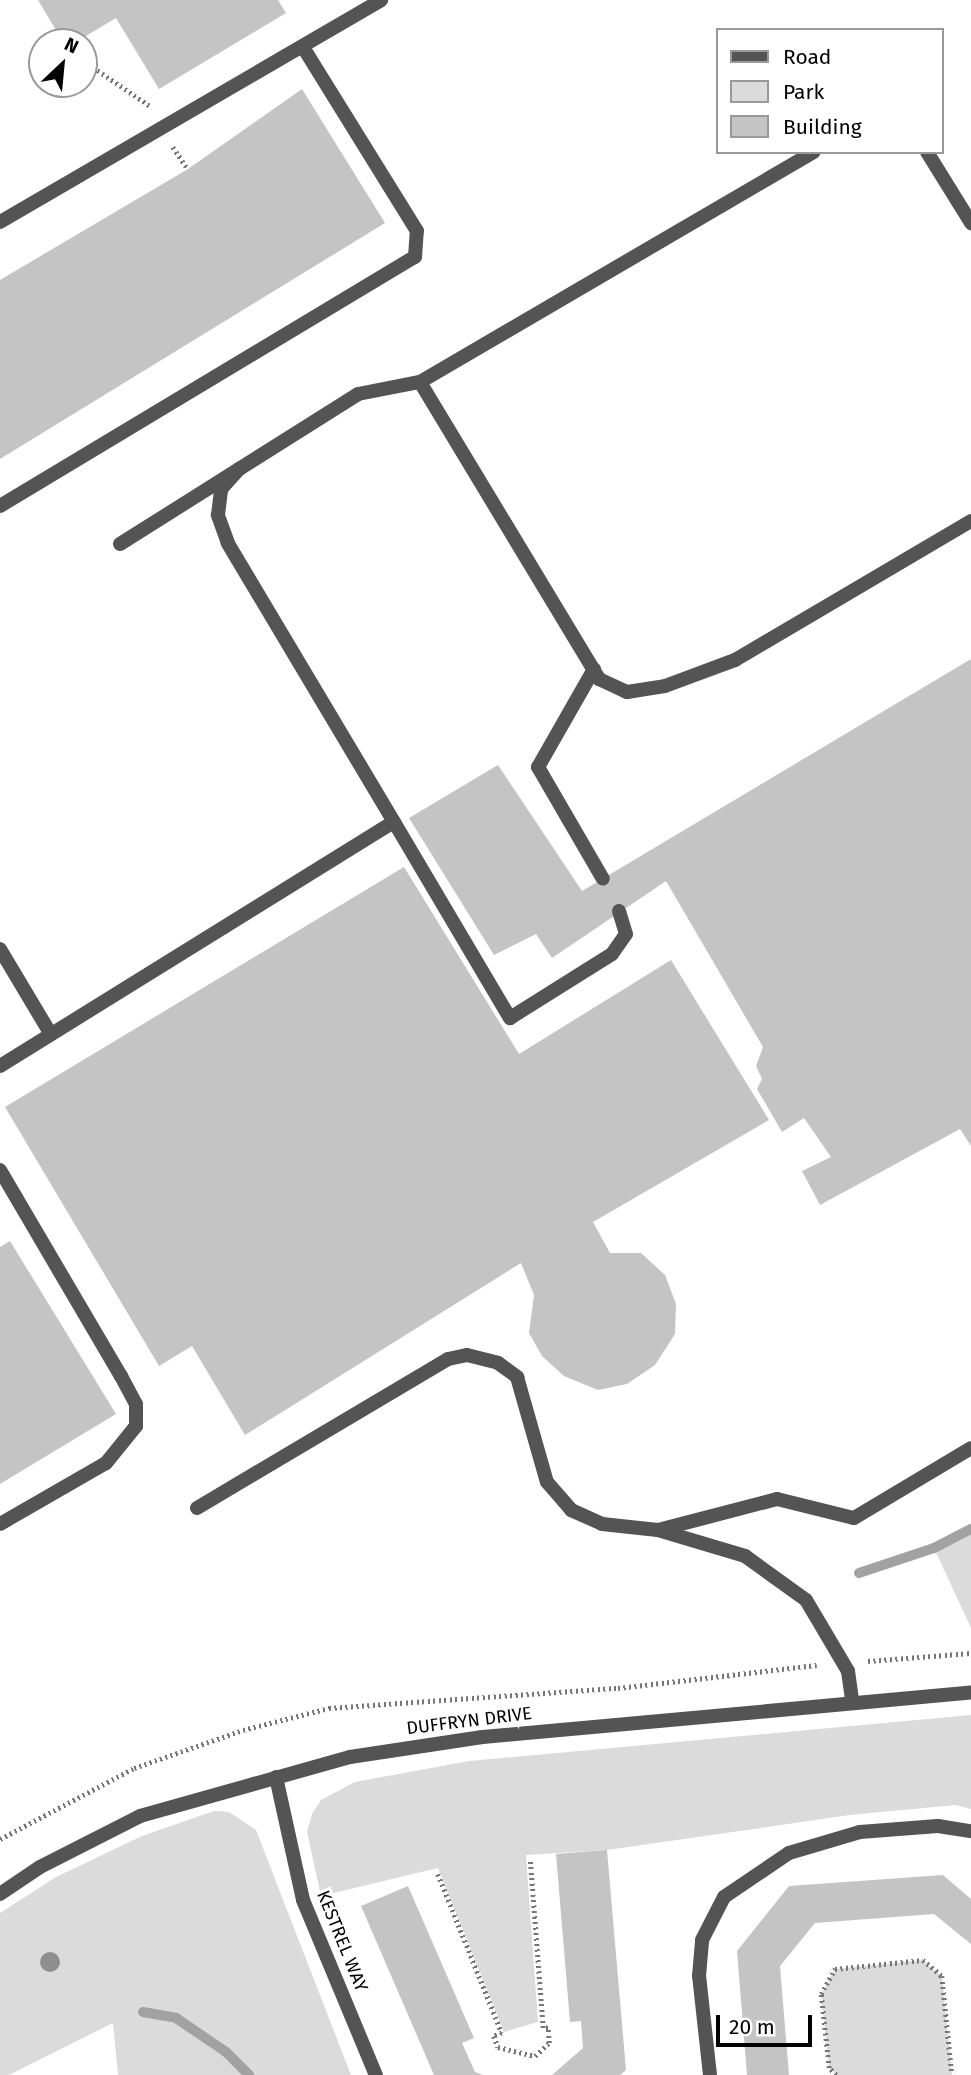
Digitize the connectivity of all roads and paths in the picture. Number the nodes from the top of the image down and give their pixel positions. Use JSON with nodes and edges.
{"nodes":[{"id":1,"x":381,"y":0,"type":"edge"},
{"id":2,"x":303,"y":47,"type":"junction"},
{"id":3,"x":98,"y":71,"type":"edge"},
{"id":4,"x":150,"y":106,"type":"dead end"},
{"id":5,"x":811,"y":154,"type":"edge"},
{"id":6,"x":928,"y":154,"type":"edge"},
{"id":7,"x":0,"y":222,"type":"edge"},
{"id":8,"x":971,"y":223,"type":"edge"},
{"id":9,"x":420,"y":383,"type":"junction"},
{"id":10,"x":240,"y":468,"type":"junction"},
{"id":11,"x":0,"y":506,"type":"edge"},
{"id":12,"x":971,"y":521,"type":"edge"},
{"id":13,"x":120,"y":544,"type":"dead end"},
{"id":14,"x":594,"y":669,"type":"junction"},
{"id":15,"x":394,"y":822,"type":"junction"},
{"id":16,"x":603,"y":879,"type":"dead end"},
{"id":17,"x":619,"y":911,"type":"dead end"},
{"id":18,"x":0,"y":949,"type":"edge"},
{"id":19,"x":50,"y":1033,"type":"junction"},
{"id":20,"x":0,"y":1066,"type":"edge"},
{"id":21,"x":0,"y":1170,"type":"edge"},
{"id":22,"x":971,"y":1448,"type":"edge"},
{"id":23,"x":197,"y":1508,"type":"dead end"},
{"id":24,"x":0,"y":1524,"type":"edge"},
{"id":25,"x":658,"y":1530,"type":"junction"},
{"id":26,"x":971,"y":1653,"type":"edge"},
{"id":27,"x":844,"y":1663,"type":"junction"},
{"id":28,"x":971,"y":1693,"type":"edge"},
{"id":29,"x":852,"y":1701,"type":"junction"},
{"id":30,"x":276,"y":1777,"type":"junction"},
{"id":31,"x":971,"y":1831,"type":"edge"},
{"id":32,"x":0,"y":1839,"type":"edge"},
{"id":33,"x":530,"y":1858,"type":"dead end"},
{"id":34,"x":438,"y":1874,"type":"dead end"},
{"id":35,"x":0,"y":1895,"type":"edge"},
{"id":36,"x":376,"y":2075,"type":"edge"},
{"id":37,"x":710,"y":2075,"type":"edge"},
{"id":38,"x":836,"y":2075,"type":"edge"},
{"id":39,"x":952,"y":2075,"type":"edge"}],
"edges":[{"from":1,"to":2,"type":"street"},
{"from":2,"to":7,"type":"street"},
{"from":2,"to":11,"type":"street"},
{"from":3,"to":4,"type":"path"},
{"from":5,"to":9,"type":"street"},
{"from":6,"to":8,"type":"street"},
{"from":9,"to":10,"type":"street"},
{"from":9,"to":14,"type":"street"},
{"from":10,"to":13,"type":"street"},
{"from":10,"to":15,"type":"street"},
{"from":12,"to":14,"type":"street"},
{"from":14,"to":16,"type":"street"},
{"from":15,"to":17,"type":"street"},
{"from":15,"to":19,"type":"street"},
{"from":18,"to":19,"type":"street"},
{"from":19,"to":20,"type":"street"},
{"from":21,"to":24,"type":"street"},
{"from":22,"to":25,"type":"street"},
{"from":23,"to":25,"type":"street"},
{"from":25,"to":27,"type":"street"},
{"from":26,"to":27,"type":"path"},
{"from":27,"to":29,"type":"street"},
{"from":27,"to":32,"type":"path"},
{"from":28,"to":29,"type":"street","name":"DUFFRYN DRIVE"},
{"from":29,"to":30,"type":"street","name":"DUFFRYN DRIVE"},
{"from":30,"to":35,"type":"street","name":"DUFFRYN DRIVE"},
{"from":30,"to":36,"type":"street","name":"KESTREL WAY"},
{"from":31,"to":37,"type":"street"},
{"from":33,"to":34,"type":"path"},
{"from":38,"to":39,"type":"path"}]}
